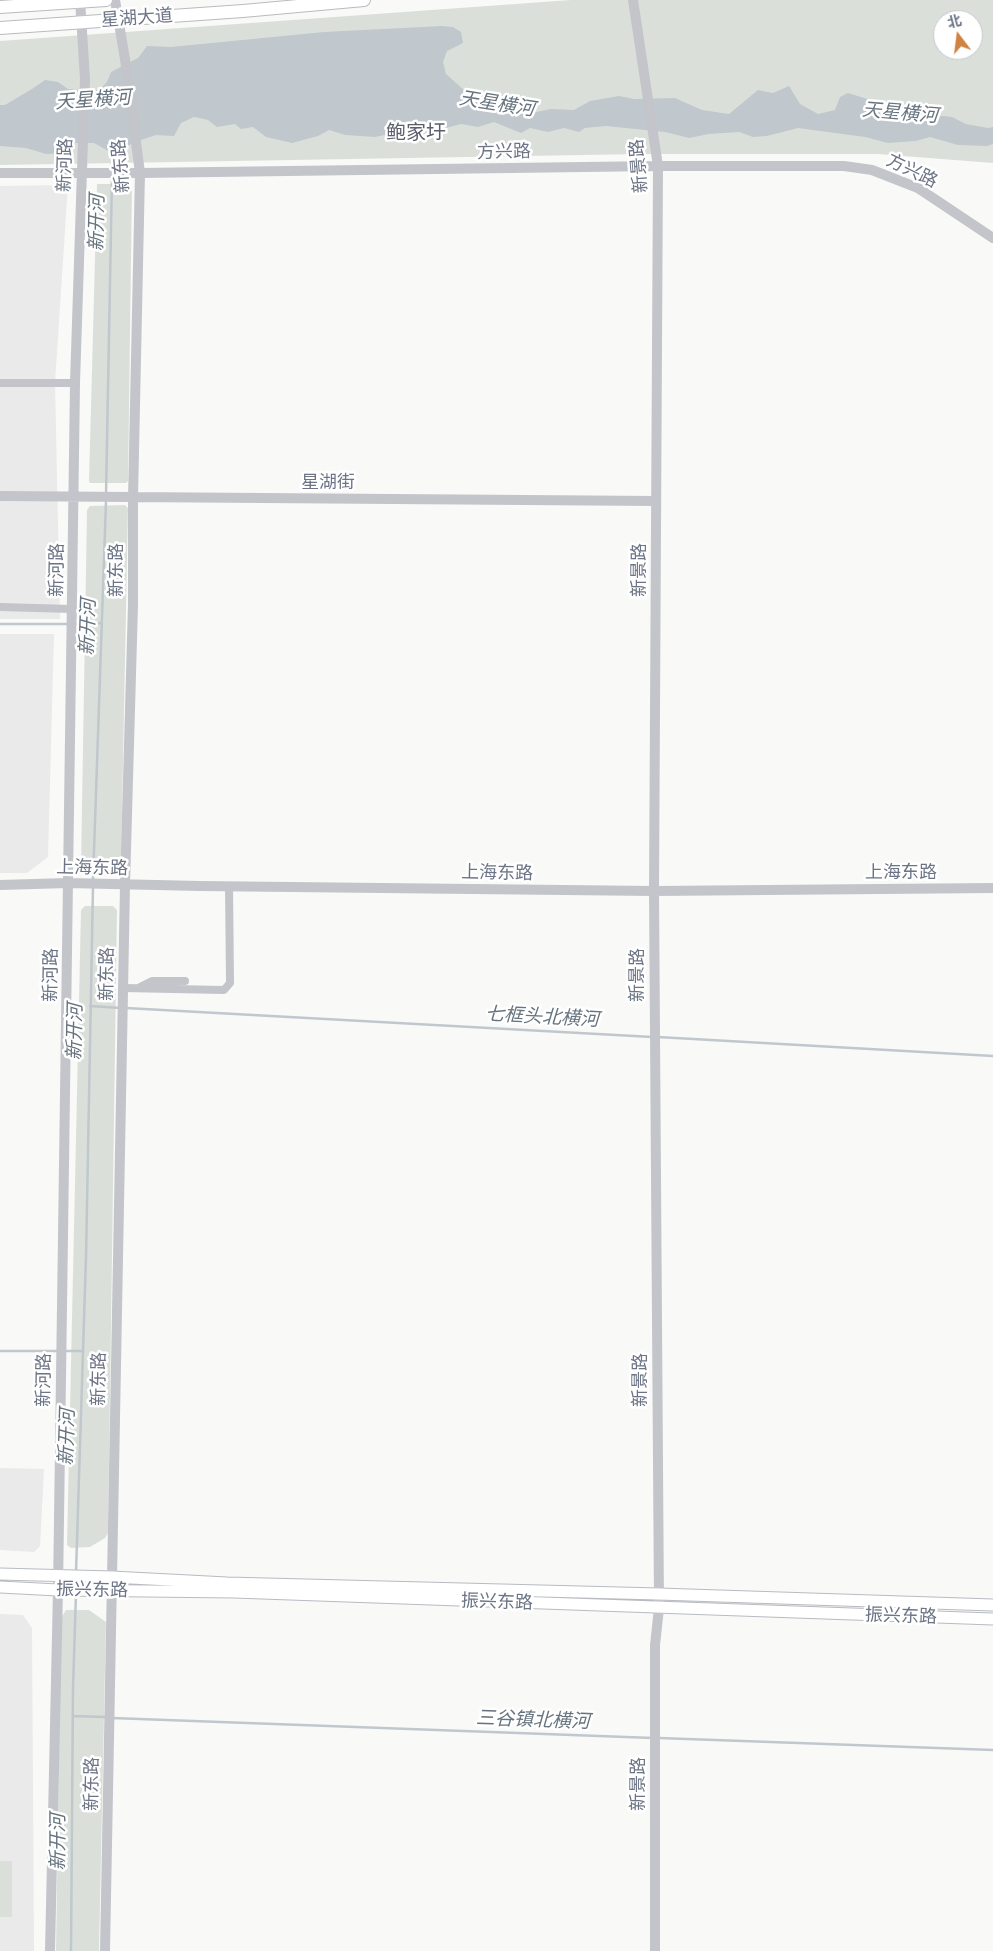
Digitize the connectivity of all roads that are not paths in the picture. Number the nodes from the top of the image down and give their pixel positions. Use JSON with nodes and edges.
{"nodes":[{"id":1,"x":106,"y":0,"type":"edge"},
{"id":2,"x":115,"y":0,"type":"edge"},
{"id":3,"x":364,"y":0,"type":"edge"},
{"id":4,"x":632,"y":0,"type":"edge"},
{"id":5,"x":80,"y":1,"type":"edge"},
{"id":6,"x":0,"y":7,"type":"edge"},
{"id":7,"x":119,"y":19,"type":"junction"},
{"id":8,"x":81,"y":22,"type":"junction"},
{"id":9,"x":0,"y":28,"type":"edge"},
{"id":10,"x":658,"y":166,"type":"junction"},
{"id":11,"x":81,"y":172,"type":"junction"},
{"id":12,"x":0,"y":173,"type":"edge"},
{"id":13,"x":140,"y":173,"type":"junction"},
{"id":14,"x":991,"y":237,"type":"edge"},
{"id":15,"x":0,"y":383,"type":"edge"},
{"id":16,"x":75,"y":383,"type":"junction"},
{"id":17,"x":0,"y":496,"type":"edge"},
{"id":18,"x":74,"y":496,"type":"junction"},
{"id":19,"x":133,"y":498,"type":"junction"},
{"id":20,"x":656,"y":501,"type":"junction"},
{"id":21,"x":0,"y":607,"type":"edge"},
{"id":22,"x":72,"y":614,"type":"junction"},
{"id":23,"x":68,"y":883,"type":"junction"},
{"id":24,"x":0,"y":885,"type":"edge"},
{"id":25,"x":125,"y":885,"type":"junction"},
{"id":26,"x":229,"y":886,"type":"junction"},
{"id":27,"x":993,"y":888,"type":"edge"},
{"id":28,"x":654,"y":891,"type":"junction"},
{"id":29,"x":185,"y":981,"type":"dead end"},
{"id":30,"x":138,"y":988,"type":"junction"},
{"id":31,"x":123,"y":992,"type":"junction"},
{"id":32,"x":0,"y":1574,"type":"edge"},
{"id":33,"x":63,"y":1576,"type":"junction"},
{"id":34,"x":112,"y":1577,"type":"junction"},
{"id":35,"x":0,"y":1587,"type":"edge"},
{"id":36,"x":58,"y":1590,"type":"junction"},
{"id":37,"x":113,"y":1590,"type":"junction"},
{"id":38,"x":659,"y":1594,"type":"junction"},
{"id":39,"x":993,"y":1605,"type":"edge"},
{"id":40,"x":660,"y":1608,"type":"junction"},
{"id":41,"x":993,"y":1620,"type":"edge"},
{"id":42,"x":50,"y":1951,"type":"edge"},
{"id":43,"x":104,"y":1951,"type":"edge"},
{"id":44,"x":655,"y":1951,"type":"edge"}],
"edges":[{"from":1,"to":5,"type":"main road","name":"星湖大道"},
{"from":2,"to":7,"type":"street","name":"新东路"},
{"from":3,"to":7,"type":"main road","name":"星湖大道"},
{"from":4,"to":10,"type":"street","name":"新景路"},
{"from":5,"to":6,"type":"main road","name":"星湖大道"},
{"from":5,"to":8,"type":"street","name":"新河路"},
{"from":7,"to":8,"type":"main road","name":"星湖大道"},
{"from":7,"to":13,"type":"street","name":"新东路"},
{"from":8,"to":9,"type":"main road","name":"星湖大道"},
{"from":8,"to":11,"type":"street","name":"新河路"},
{"from":10,"to":13,"type":"street","name":"方兴路"},
{"from":10,"to":14,"type":"street","name":"方兴路"},
{"from":10,"to":20,"type":"street","name":"新景路"},
{"from":11,"to":12,"type":"street","name":"方兴路"},
{"from":11,"to":13,"type":"street","name":"方兴路"},
{"from":11,"to":16,"type":"street","name":"新河路"},
{"from":13,"to":19,"type":"street","name":"新东路"},
{"from":15,"to":16,"type":"street"},
{"from":16,"to":18,"type":"street","name":"新河路"},
{"from":17,"to":18,"type":"street","name":"星湖街"},
{"from":18,"to":19,"type":"street","name":"星湖街"},
{"from":18,"to":22,"type":"street","name":"新河路"},
{"from":19,"to":20,"type":"street","name":"星湖街"},
{"from":19,"to":25,"type":"street","name":"新东路"},
{"from":20,"to":28,"type":"street","name":"新景路"},
{"from":21,"to":22,"type":"street"},
{"from":22,"to":23,"type":"street","name":"新河路"},
{"from":23,"to":24,"type":"street","name":"上海东路"},
{"from":23,"to":25,"type":"street","name":"上海东路"},
{"from":23,"to":33,"type":"street","name":"新河路"},
{"from":25,"to":26,"type":"street","name":"上海东路"},
{"from":25,"to":31,"type":"street","name":"新东路"},
{"from":26,"to":28,"type":"street","name":"上海东路"},
{"from":26,"to":30,"type":"street"},
{"from":27,"to":28,"type":"street","name":"上海东路"},
{"from":28,"to":38,"type":"street","name":"新景路"},
{"from":29,"to":30,"type":"street"},
{"from":30,"to":31,"type":"street"},
{"from":31,"to":34,"type":"street","name":"新东路"},
{"from":32,"to":33,"type":"main road","name":"振兴东路"},
{"from":33,"to":34,"type":"main road","name":"振兴东路"},
{"from":33,"to":36,"type":"street","name":"新河路"},
{"from":34,"to":37,"type":"street","name":"新东路"},
{"from":34,"to":38,"type":"main road","name":"振兴东路"},
{"from":35,"to":36,"type":"main road","name":"振兴东路"},
{"from":36,"to":37,"type":"main road","name":"振兴东路"},
{"from":36,"to":42,"type":"street","name":"新河路"},
{"from":37,"to":40,"type":"main road","name":"振兴东路"},
{"from":37,"to":43,"type":"street","name":"新东路"},
{"from":38,"to":39,"type":"main road","name":"振兴东路"},
{"from":38,"to":40,"type":"street","name":"新景路"},
{"from":40,"to":41,"type":"main road","name":"振兴东路"},
{"from":40,"to":44,"type":"street","name":"新景路"}]}
